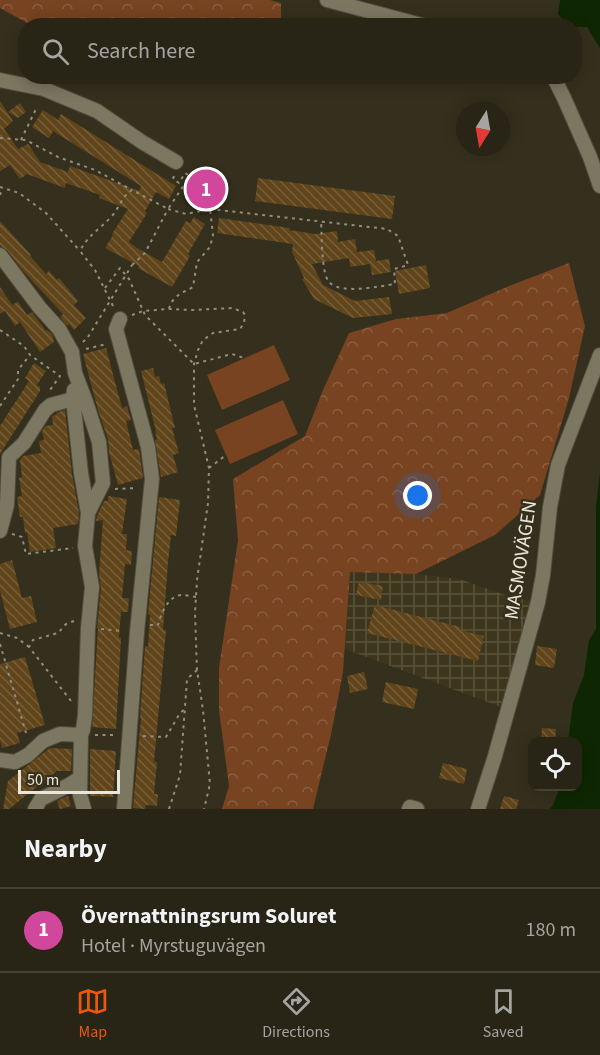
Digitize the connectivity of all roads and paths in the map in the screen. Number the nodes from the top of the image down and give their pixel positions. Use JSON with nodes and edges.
{"nodes":[{"id":1,"x":327,"y":0,"type":"edge"},
{"id":2,"x":395,"y":18,"type":"edge"},
{"id":3,"x":0,"y":80,"type":"edge"},
{"id":4,"x":18,"y":84,"type":"edge"},
{"id":5,"x":20,"y":84,"type":"edge"},
{"id":6,"x":557,"y":84,"type":"edge"},
{"id":7,"x":37,"y":107,"type":"dead end"},
{"id":8,"x":0,"y":138,"type":"edge"},
{"id":9,"x":21,"y":140,"type":"junction"},
{"id":10,"x":176,"y":162,"type":"dead end"},
{"id":11,"x":190,"y":176,"type":"dead end"},
{"id":12,"x":600,"y":186,"type":"edge"},
{"id":13,"x":1,"y":188,"type":"edge"},
{"id":14,"x":132,"y":190,"type":"junction"},
{"id":15,"x":0,"y":195,"type":"edge"},
{"id":16,"x":168,"y":209,"type":"junction"},
{"id":17,"x":210,"y":209,"type":"junction"},
{"id":18,"x":321,"y":221,"type":"junction"},
{"id":19,"x":80,"y":251,"type":"junction"},
{"id":20,"x":0,"y":255,"type":"edge"},
{"id":21,"x":105,"y":288,"type":"junction"},
{"id":22,"x":169,"y":309,"type":"junction"},
{"id":23,"x":143,"y":311,"type":"junction"},
{"id":24,"x":120,"y":319,"type":"junction"},
{"id":25,"x":0,"y":330,"type":"edge"},
{"id":26,"x":88,"y":336,"type":"dead end"},
{"id":27,"x":119,"y":341,"type":"junction"},
{"id":28,"x":72,"y":352,"type":"junction"},
{"id":29,"x":600,"y":355,"type":"edge"},
{"id":30,"x":30,"y":356,"type":"junction"},
{"id":31,"x":244,"y":358,"type":"dead end"},
{"id":32,"x":194,"y":364,"type":"junction"},
{"id":33,"x":75,"y":373,"type":"junction"},
{"id":34,"x":73,"y":399,"type":"junction"},
{"id":35,"x":51,"y":405,"type":"junction"},
{"id":36,"x":0,"y":406,"type":"edge"},
{"id":37,"x":226,"y":455,"type":"dead end"},
{"id":38,"x":209,"y":468,"type":"junction"},
{"id":39,"x":151,"y":487,"type":"junction"},
{"id":40,"x":114,"y":489,"type":"dead end"},
{"id":41,"x":87,"y":513,"type":"junction"},
{"id":42,"x":0,"y":531,"type":"edge"},
{"id":43,"x":22,"y":537,"type":"dead end"},
{"id":44,"x":67,"y":549,"type":"dead end"},
{"id":45,"x":196,"y":597,"type":"junction"},
{"id":46,"x":88,"y":628,"type":"junction"},
{"id":47,"x":143,"y":628,"type":"junction"},
{"id":48,"x":0,"y":633,"type":"edge"},
{"id":49,"x":0,"y":644,"type":"edge"},
{"id":50,"x":29,"y":647,"type":"junction"},
{"id":51,"x":197,"y":670,"type":"junction"},
{"id":52,"x":86,"y":708,"type":"junction"},
{"id":53,"x":184,"y":709,"type":"junction"},
{"id":54,"x":26,"y":733,"type":"dead end"},
{"id":55,"x":81,"y":735,"type":"junction"},
{"id":56,"x":129,"y":735,"type":"junction"},
{"id":57,"x":157,"y":737,"type":"dead end"},
{"id":58,"x":0,"y":760,"type":"edge"},
{"id":59,"x":80,"y":778,"type":"junction"},
{"id":60,"x":35,"y":809,"type":"edge"},
{"id":61,"x":84,"y":809,"type":"edge"},
{"id":62,"x":124,"y":809,"type":"edge"},
{"id":63,"x":169,"y":809,"type":"edge"},
{"id":64,"x":204,"y":809,"type":"edge"},
{"id":65,"x":409,"y":809,"type":"edge"},
{"id":66,"x":417,"y":809,"type":"edge"},
{"id":67,"x":478,"y":809,"type":"edge"}],
"edges":[{"from":1,"to":2,"type":"street"},
{"from":3,"to":4,"type":"street"},
{"from":5,"to":10,"type":"street"},
{"from":6,"to":12,"type":"street"},
{"from":7,"to":9,"type":"path"},
{"from":8,"to":9,"type":"path"},
{"from":9,"to":14,"type":"path"},
{"from":11,"to":16,"type":"path"},
{"from":13,"to":15,"type":"path"},
{"from":13,"to":19,"type":"path"},
{"from":14,"to":16,"type":"path"},
{"from":14,"to":19,"type":"path"},
{"from":16,"to":17,"type":"path"},
{"from":16,"to":26,"type":"path","bridge":true},
{"from":17,"to":18,"type":"path"},
{"from":17,"to":22,"type":"path"},
{"from":18,"to":18,"type":"path"},
{"from":19,"to":21,"type":"path"},
{"from":20,"to":28,"type":"street"},
{"from":21,"to":23,"type":"path"},
{"from":21,"to":24,"type":"path"},
{"from":22,"to":23,"type":"path"},
{"from":22,"to":32,"type":"path"},
{"from":23,"to":24,"type":"path"},
{"from":23,"to":32,"type":"path"},
{"from":24,"to":27,"type":"street"},
{"from":25,"to":30,"type":"path"},
{"from":27,"to":28,"type":"path"},
{"from":27,"to":39,"type":"street"},
{"from":28,"to":33,"type":"street"},
{"from":29,"to":67,"type":"street","name":"MASMOVÄGEN"},
{"from":30,"to":35,"type":"path"},
{"from":30,"to":36,"type":"path"},
{"from":31,"to":32,"type":"path"},
{"from":32,"to":38,"type":"path"},
{"from":33,"to":34,"type":"street"},
{"from":33,"to":41,"type":"street"},
{"from":34,"to":35,"type":"street"},
{"from":34,"to":41,"type":"street"},
{"from":35,"to":42,"type":"street"},
{"from":37,"to":38,"type":"path"},
{"from":38,"to":45,"type":"path"},
{"from":39,"to":40,"type":"path"},
{"from":39,"to":47,"type":"street"},
{"from":41,"to":46,"type":"street"},
{"from":43,"to":44,"type":"path"},
{"from":45,"to":47,"type":"path"},
{"from":45,"to":51,"type":"path"},
{"from":46,"to":47,"type":"path"},
{"from":46,"to":50,"type":"path"},
{"from":46,"to":52,"type":"street"},
{"from":47,"to":56,"type":"street"},
{"from":48,"to":50,"type":"path"},
{"from":49,"to":54,"type":"path"},
{"from":50,"to":52,"type":"path"},
{"from":51,"to":53,"type":"path"},
{"from":51,"to":64,"type":"path"},
{"from":52,"to":55,"type":"street"},
{"from":53,"to":57,"type":"path"},
{"from":53,"to":63,"type":"path"},
{"from":55,"to":56,"type":"path"},
{"from":55,"to":58,"type":"street"},
{"from":55,"to":59,"type":"street"},
{"from":56,"to":62,"type":"street"},
{"from":59,"to":60,"type":"street"},
{"from":59,"to":61,"type":"street"},
{"from":65,"to":66,"type":"street"}]}
